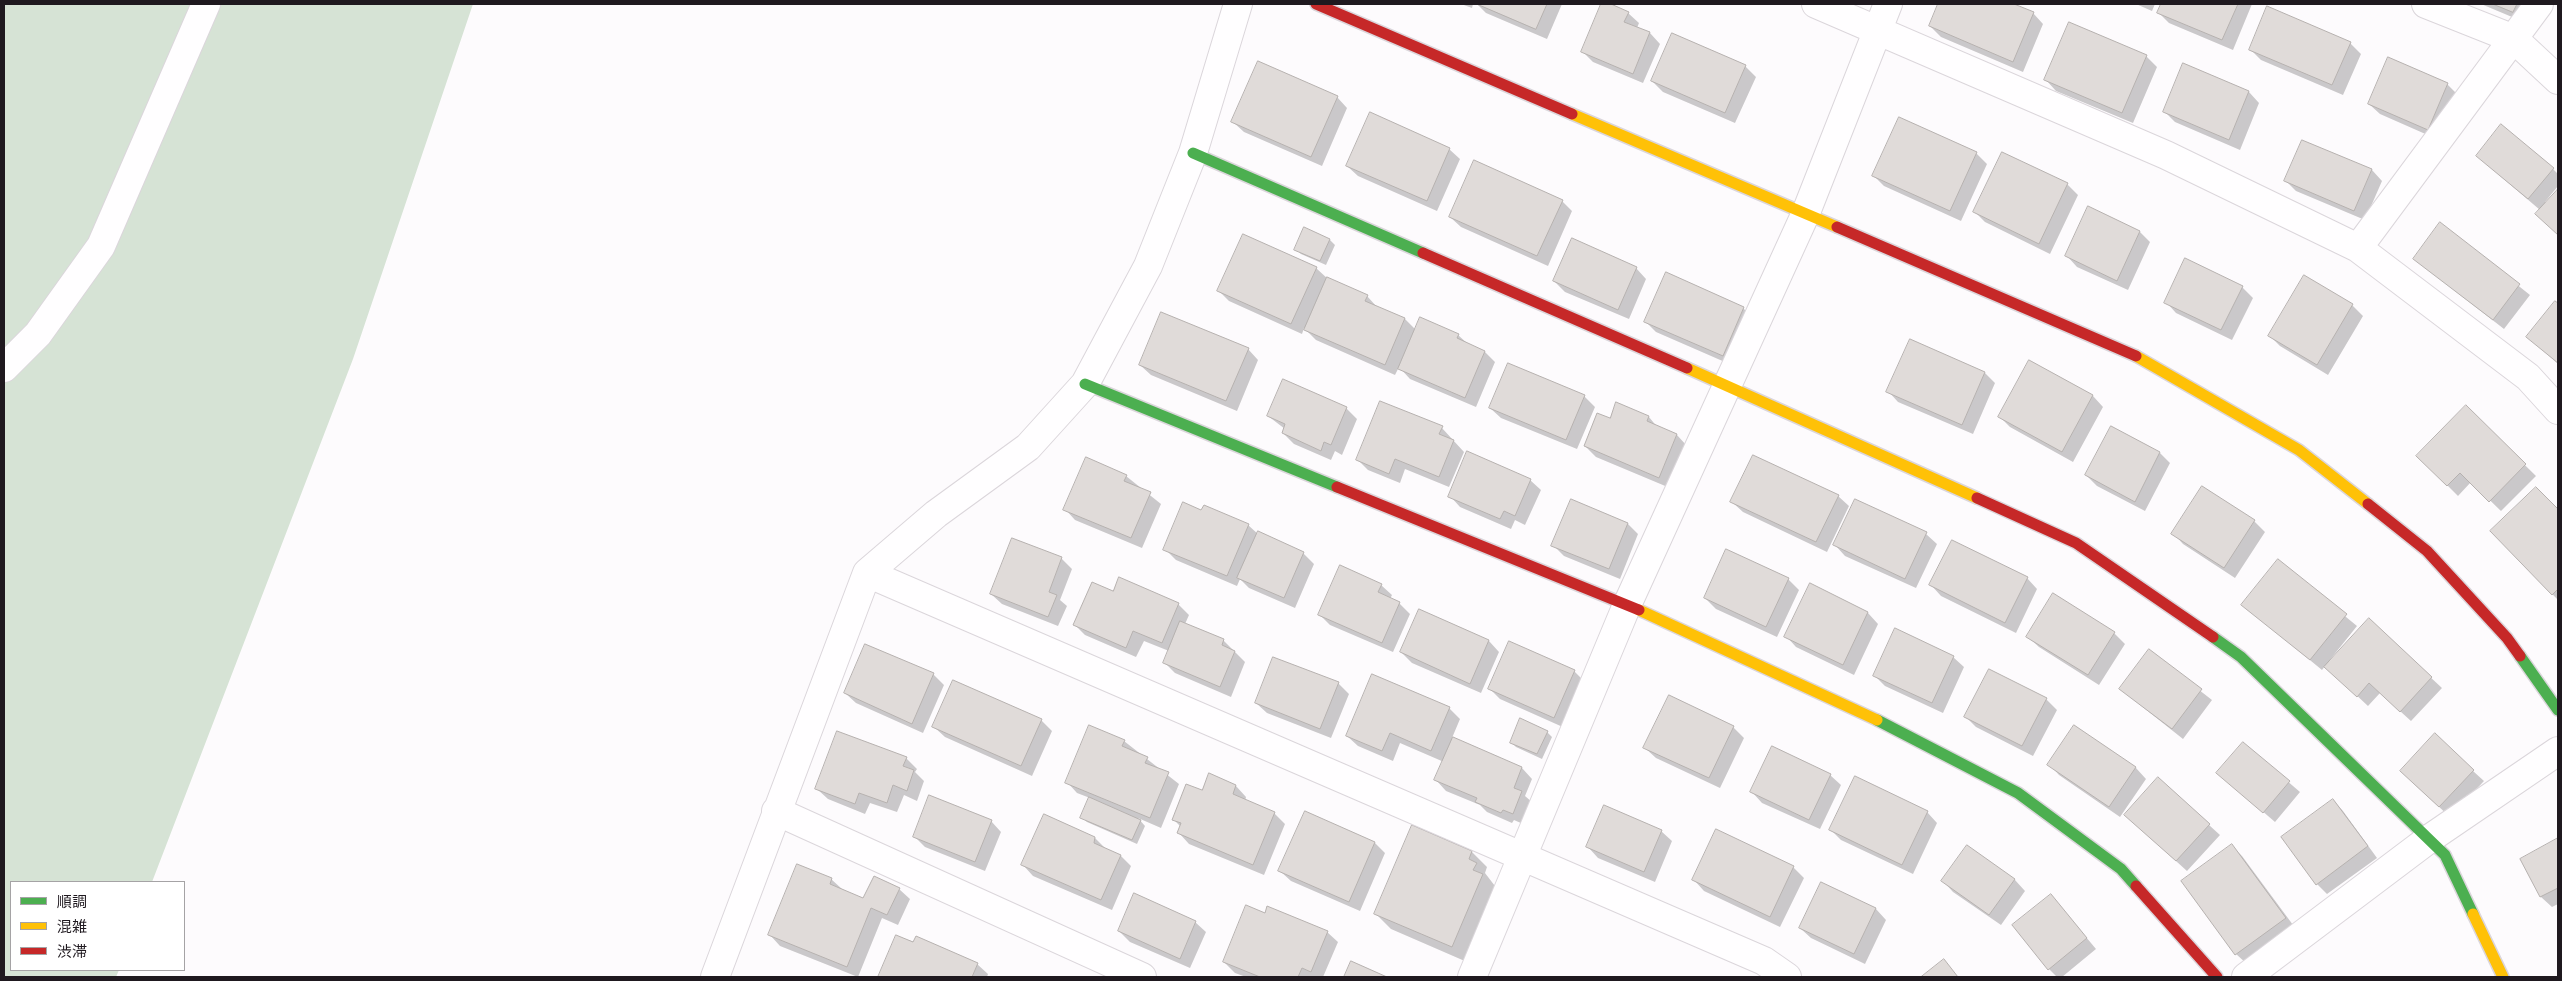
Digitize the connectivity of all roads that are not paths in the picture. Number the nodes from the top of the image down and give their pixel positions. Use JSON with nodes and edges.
{"nodes":[{"id":1,"x":206,"y":4,"type":"edge"},
{"id":2,"x":1238,"y":4,"type":"edge"},
{"id":3,"x":1316,"y":4,"type":"edge"},
{"id":4,"x":1816,"y":4,"type":"edge"},
{"id":5,"x":1888,"y":4,"type":"edge"},
{"id":6,"x":2426,"y":4,"type":"edge"},
{"id":7,"x":2539,"y":4,"type":"edge"},
{"id":8,"x":1877,"y":30,"type":"junction"},
{"id":9,"x":2514,"y":38,"type":"junction"},
{"id":10,"x":2558,"y":80,"type":"edge"},
{"id":11,"x":1193,"y":153,"type":"junction"},
{"id":12,"x":1805,"y":215,"type":"junction"},
{"id":13,"x":2358,"y":248,"type":"junction"},
{"id":14,"x":4,"y":368,"type":"edge"},
{"id":15,"x":1085,"y":384,"type":"junction"},
{"id":16,"x":1727,"y":386,"type":"junction"},
{"id":17,"x":2558,"y":410,"type":"edge"},
{"id":18,"x":867,"y":573,"type":"junction"},
{"id":19,"x":1627,"y":605,"type":"junction"},
{"id":20,"x":2558,"y":710,"type":"edge"},
{"id":21,"x":2558,"y":751,"type":"edge"},
{"id":22,"x":776,"y":811,"type":"junction"},
{"id":23,"x":2429,"y":839,"type":"junction"},
{"id":24,"x":1522,"y":858,"type":"junction"},
{"id":25,"x":715,"y":977,"type":"edge"},
{"id":26,"x":1142,"y":977,"type":"edge"},
{"id":27,"x":1472,"y":977,"type":"edge"},
{"id":28,"x":1787,"y":977,"type":"edge"},
{"id":29,"x":2217,"y":977,"type":"edge"},
{"id":30,"x":2246,"y":977,"type":"edge"},
{"id":31,"x":2503,"y":977,"type":"edge"}],
"edges":[{"from":1,"to":14,"type":"street"},
{"from":2,"to":11,"type":"street"},
{"from":3,"to":12,"type":"street"},
{"from":4,"to":8,"type":"street"},
{"from":5,"to":8,"type":"street"},
{"from":6,"to":9,"type":"street"},
{"from":7,"to":9,"type":"street"},
{"from":8,"to":12,"type":"street"},
{"from":8,"to":13,"type":"street"},
{"from":9,"to":10,"type":"street"},
{"from":9,"to":13,"type":"street"},
{"from":11,"to":15,"type":"street"},
{"from":11,"to":16,"type":"street"},
{"from":12,"to":16,"type":"street"},
{"from":12,"to":20,"type":"street"},
{"from":13,"to":17,"type":"street"},
{"from":15,"to":18,"type":"street"},
{"from":15,"to":19,"type":"street"},
{"from":16,"to":19,"type":"street"},
{"from":16,"to":23,"type":"street"},
{"from":18,"to":22,"type":"street"},
{"from":18,"to":24,"type":"street"},
{"from":19,"to":24,"type":"street"},
{"from":19,"to":29,"type":"street"},
{"from":21,"to":23,"type":"street"},
{"from":22,"to":25,"type":"street"},
{"from":22,"to":26,"type":"street"},
{"from":23,"to":30,"type":"street"},
{"from":23,"to":31,"type":"street"},
{"from":24,"to":27,"type":"street"},
{"from":24,"to":28,"type":"street"}]}
